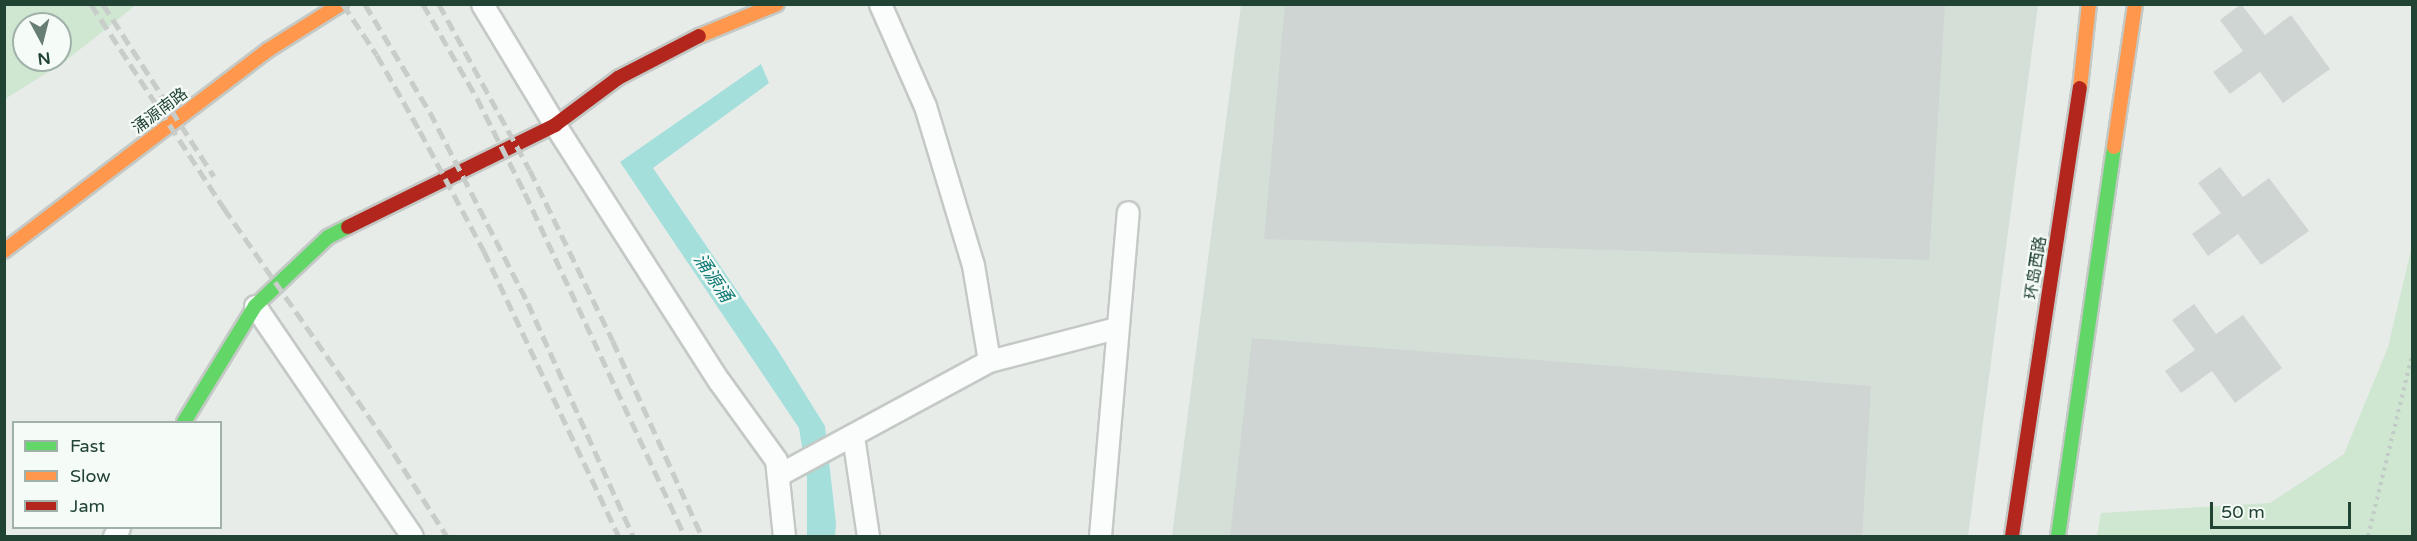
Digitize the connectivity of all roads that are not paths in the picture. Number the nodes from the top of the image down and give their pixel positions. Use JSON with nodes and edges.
{"nodes":[{"id":1,"x":322,"y":4,"type":"edge"},
{"id":2,"x":341,"y":4,"type":"edge"},
{"id":3,"x":482,"y":4,"type":"edge"},
{"id":4,"x":777,"y":4,"type":"edge"},
{"id":5,"x":880,"y":4,"type":"edge"},
{"id":6,"x":2089,"y":4,"type":"edge"},
{"id":7,"x":2135,"y":4,"type":"edge"},
{"id":8,"x":555,"y":125,"type":"junction"},
{"id":9,"x":33,"y":211,"type":"dead end"},
{"id":10,"x":1128,"y":212,"type":"dead end"},
{"id":11,"x":4,"y":251,"type":"edge"},
{"id":12,"x":255,"y":306,"type":"junction"},
{"id":13,"x":1116,"y":328,"type":"junction"},
{"id":14,"x":989,"y":361,"type":"junction"},
{"id":15,"x":184,"y":421,"type":"edge"},
{"id":16,"x":844,"y":441,"type":"junction"},
{"id":17,"x":787,"y":471,"type":"junction"},
{"id":18,"x":412,"y":537,"type":"edge"},
{"id":19,"x":784,"y":537,"type":"edge"},
{"id":20,"x":868,"y":537,"type":"edge"},
{"id":21,"x":1100,"y":537,"type":"edge"},
{"id":22,"x":2012,"y":537,"type":"edge"},
{"id":23,"x":2058,"y":537,"type":"edge"}],
"edges":[{"from":1,"to":9,"type":"main road","name":"涌源南路"},
{"from":2,"to":11,"type":"main road","name":"涌源南路"},
{"from":3,"to":8,"type":"street"},
{"from":4,"to":8,"type":"main road"},
{"from":5,"to":14,"type":"street"},
{"from":6,"to":22,"type":"main road","name":"环岛西路"},
{"from":7,"to":23,"type":"main road"},
{"from":8,"to":12,"type":"main road"},
{"from":8,"to":17,"type":"street"},
{"from":10,"to":13,"type":"street"},
{"from":12,"to":15,"type":"main road"},
{"from":12,"to":18,"type":"street"},
{"from":13,"to":14,"type":"street"},
{"from":13,"to":21,"type":"street"},
{"from":14,"to":16,"type":"street"},
{"from":16,"to":17,"type":"street"},
{"from":16,"to":20,"type":"street"},
{"from":17,"to":19,"type":"street"}]}
